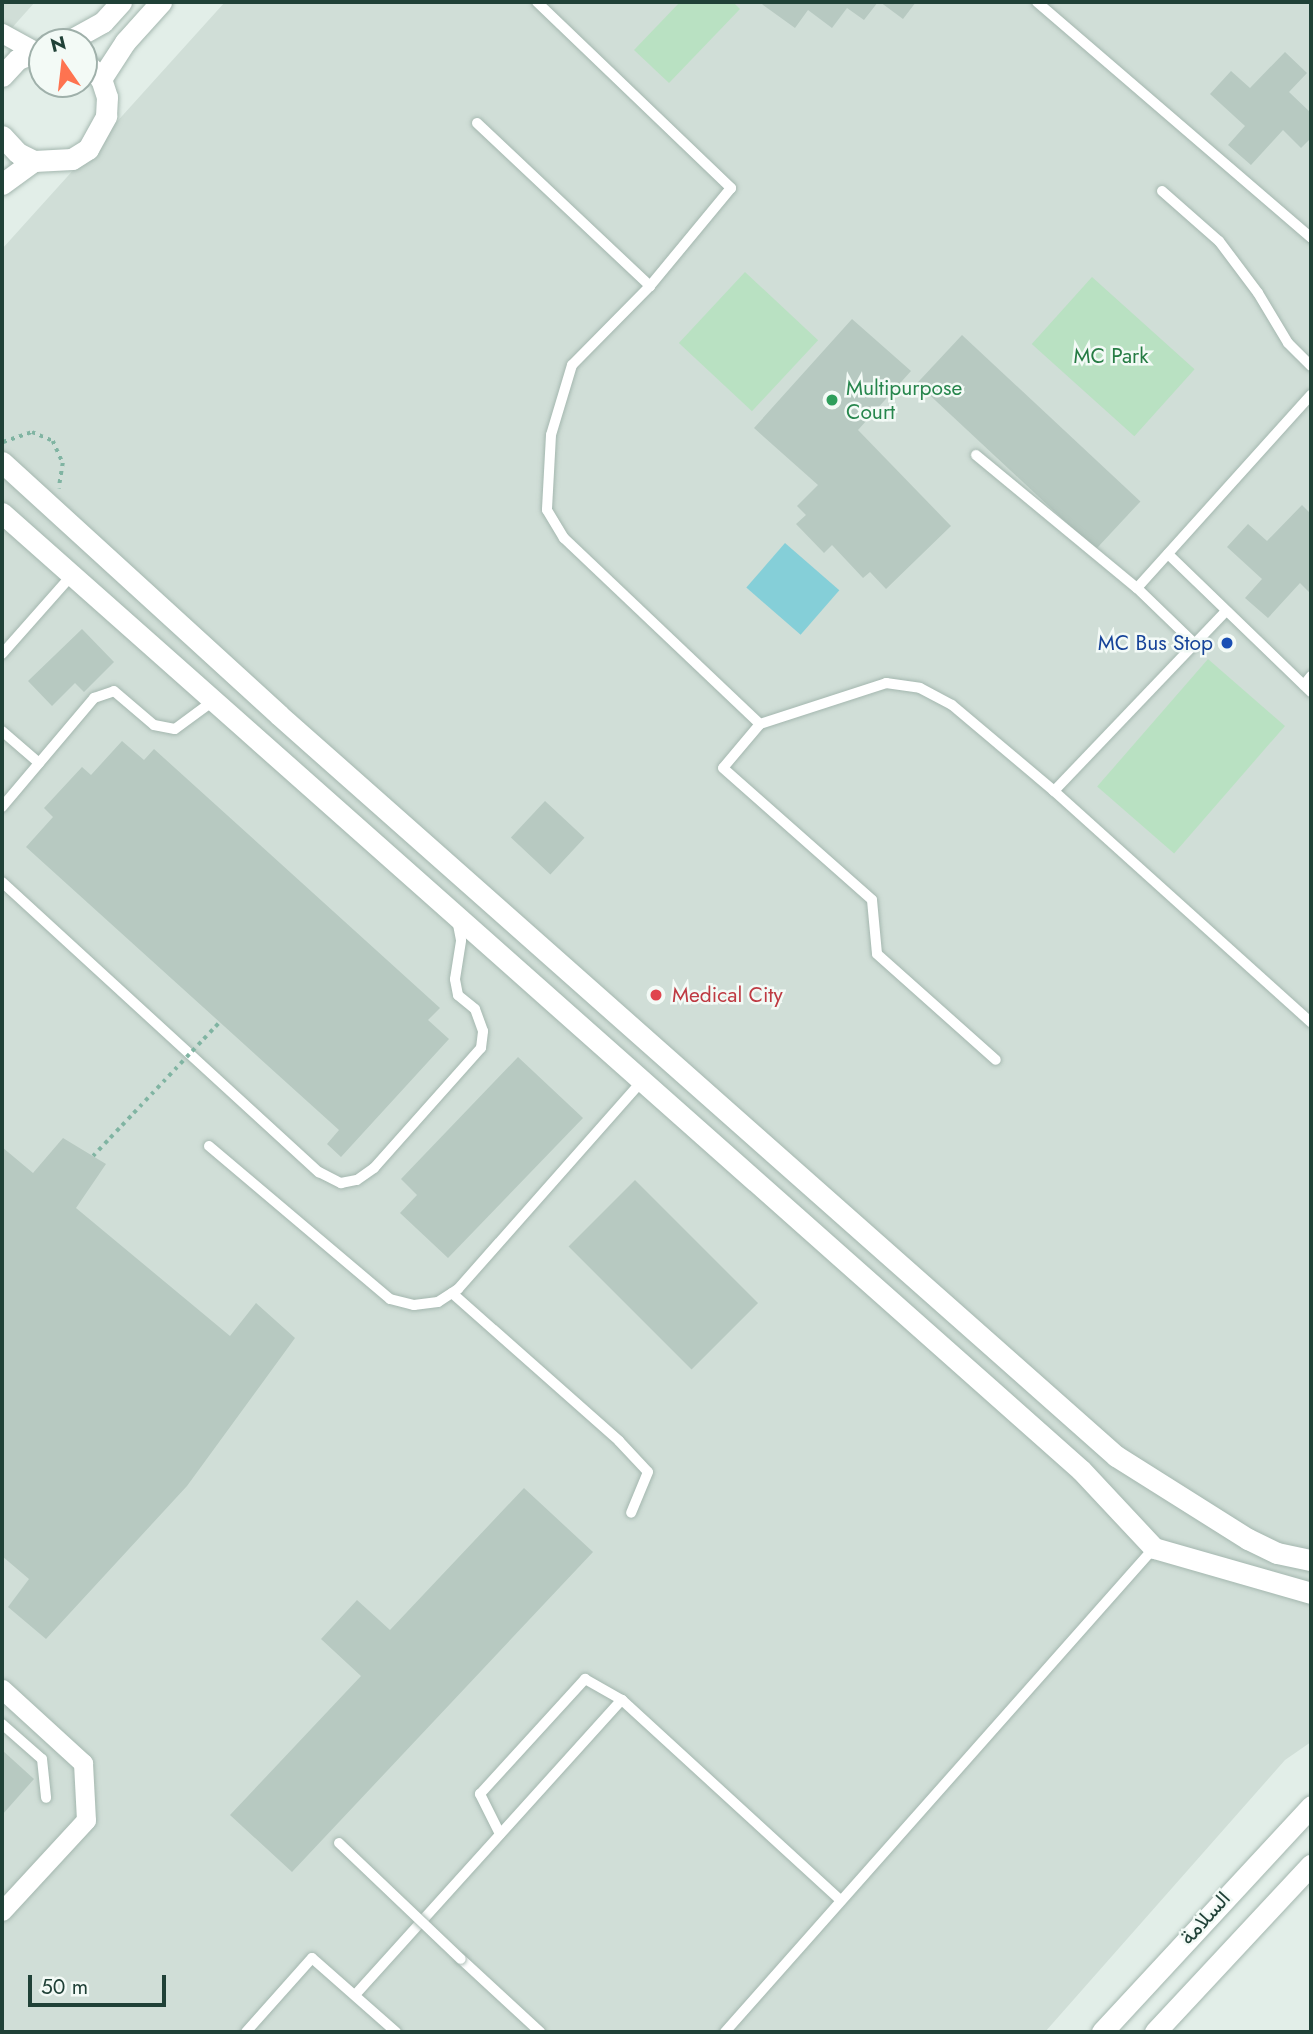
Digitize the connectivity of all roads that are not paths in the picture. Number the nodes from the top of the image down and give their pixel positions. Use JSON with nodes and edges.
{"nodes":[{"id":1,"x":121,"y":2,"type":"edge"},
{"id":2,"x":161,"y":2,"type":"edge"},
{"id":3,"x":537,"y":2,"type":"edge"},
{"id":4,"x":1037,"y":2,"type":"edge"},
{"id":5,"x":92,"y":28,"type":"edge"},
{"id":6,"x":2,"y":33,"type":"edge"},
{"id":7,"x":28,"y":46,"type":"edge"},
{"id":8,"x":28,"y":55,"type":"edge"},
{"id":9,"x":2,"y":76,"type":"edge"},
{"id":10,"x":98,"y":76,"type":"edge"},
{"id":11,"x":101,"y":79,"type":"junction"},
{"id":12,"x":477,"y":123,"type":"dead end"},
{"id":13,"x":2,"y":136,"type":"edge"},
{"id":14,"x":34,"y":161,"type":"junction"},
{"id":15,"x":2,"y":184,"type":"edge"},
{"id":16,"x":1162,"y":191,"type":"dead end"},
{"id":17,"x":1311,"y":238,"type":"edge"},
{"id":18,"x":650,"y":286,"type":"junction"},
{"id":19,"x":1311,"y":366,"type":"edge"},
{"id":20,"x":1311,"y":395,"type":"edge"},
{"id":21,"x":976,"y":454,"type":"dead end"},
{"id":22,"x":2,"y":463,"type":"edge"},
{"id":23,"x":2,"y":513,"type":"edge"},
{"id":24,"x":1168,"y":554,"type":"junction"},
{"id":25,"x":72,"y":575,"type":"junction"},
{"id":26,"x":1137,"y":588,"type":"junction"},
{"id":27,"x":1225,"y":612,"type":"junction"},
{"id":28,"x":1195,"y":644,"type":"junction"},
{"id":29,"x":2,"y":654,"type":"edge"},
{"id":30,"x":1309,"y":684,"type":"edge"},
{"id":31,"x":214,"y":701,"type":"junction"},
{"id":32,"x":760,"y":724,"type":"junction"},
{"id":33,"x":2,"y":731,"type":"edge"},
{"id":34,"x":39,"y":763,"type":"junction"},
{"id":35,"x":1054,"y":791,"type":"junction"},
{"id":36,"x":2,"y":807,"type":"edge"},
{"id":37,"x":2,"y":882,"type":"edge"},
{"id":38,"x":456,"y":916,"type":"junction"},
{"id":39,"x":1311,"y":1022,"type":"edge"},
{"id":40,"x":996,"y":1060,"type":"dead end"},
{"id":41,"x":642,"y":1081,"type":"junction"},
{"id":42,"x":209,"y":1146,"type":"dead end"},
{"id":43,"x":452,"y":1293,"type":"junction"},
{"id":44,"x":631,"y":1513,"type":"dead end"},
{"id":45,"x":1153,"y":1548,"type":"junction"},
{"id":46,"x":1277,"y":1553,"type":"junction"},
{"id":47,"x":1311,"y":1560,"type":"edge"},
{"id":48,"x":1270,"y":1585,"type":"junction"},
{"id":49,"x":1311,"y":1594,"type":"edge"},
{"id":50,"x":2,"y":1689,"type":"edge"},
{"id":51,"x":622,"y":1700,"type":"junction"},
{"id":52,"x":2,"y":1724,"type":"edge"},
{"id":53,"x":46,"y":1798,"type":"dead end"},
{"id":54,"x":1311,"y":1805,"type":"edge"},
{"id":55,"x":500,"y":1834,"type":"junction"},
{"id":56,"x":339,"y":1843,"type":"dead end"},
{"id":57,"x":1311,"y":1865,"type":"edge"},
{"id":58,"x":841,"y":1901,"type":"junction"},
{"id":59,"x":2,"y":1911,"type":"edge"},
{"id":60,"x":355,"y":1994,"type":"junction"},
{"id":61,"x":246,"y":2032,"type":"edge"},
{"id":62,"x":396,"y":2032,"type":"edge"},
{"id":63,"x":540,"y":2032,"type":"edge"},
{"id":64,"x":725,"y":2032,"type":"edge"},
{"id":65,"x":1102,"y":2032,"type":"edge"},
{"id":66,"x":1155,"y":2032,"type":"edge"}],
"edges":[{"from":1,"to":5,"type":"street"},
{"from":2,"to":11,"type":"street"},
{"from":3,"to":18,"type":"lane"},
{"from":4,"to":17,"type":"lane"},
{"from":6,"to":7,"type":"street"},
{"from":8,"to":9,"type":"street"},
{"from":10,"to":11,"type":"street"},
{"from":11,"to":14,"type":"street"},
{"from":12,"to":18,"type":"lane"},
{"from":13,"to":14,"type":"street"},
{"from":14,"to":15,"type":"street"},
{"from":16,"to":19,"type":"lane"},
{"from":18,"to":32,"type":"lane"},
{"from":20,"to":24,"type":"lane"},
{"from":21,"to":26,"type":"lane"},
{"from":22,"to":46,"type":"street"},
{"from":23,"to":25,"type":"street"},
{"from":24,"to":26,"type":"lane"},
{"from":24,"to":27,"type":"lane"},
{"from":25,"to":29,"type":"lane"},
{"from":25,"to":31,"type":"street"},
{"from":26,"to":28,"type":"lane"},
{"from":27,"to":28,"type":"lane"},
{"from":27,"to":30,"type":"lane"},
{"from":28,"to":35,"type":"lane"},
{"from":31,"to":34,"type":"lane"},
{"from":31,"to":38,"type":"street"},
{"from":32,"to":35,"type":"lane"},
{"from":32,"to":40,"type":"lane"},
{"from":33,"to":34,"type":"lane"},
{"from":34,"to":36,"type":"lane"},
{"from":35,"to":39,"type":"lane"},
{"from":37,"to":38,"type":"lane"},
{"from":38,"to":41,"type":"street"},
{"from":41,"to":43,"type":"lane"},
{"from":41,"to":45,"type":"street"},
{"from":42,"to":43,"type":"lane"},
{"from":43,"to":44,"type":"lane"},
{"from":45,"to":48,"type":"street"},
{"from":45,"to":58,"type":"lane"},
{"from":46,"to":47,"type":"street"},
{"from":46,"to":48,"type":"street"},
{"from":48,"to":49,"type":"street"},
{"from":50,"to":59,"type":"street"},
{"from":51,"to":55,"type":"lane"},
{"from":51,"to":55,"type":"lane"},
{"from":51,"to":58,"type":"lane"},
{"from":52,"to":53,"type":"lane"},
{"from":54,"to":65,"type":"street","name":"السلامة"},
{"from":55,"to":60,"type":"lane"},
{"from":56,"to":63,"type":"lane","bridge":true},
{"from":57,"to":66,"type":"street","name":"السلامة"},
{"from":58,"to":64,"type":"lane"},
{"from":60,"to":61,"type":"lane"},
{"from":60,"to":62,"type":"lane"}]}
